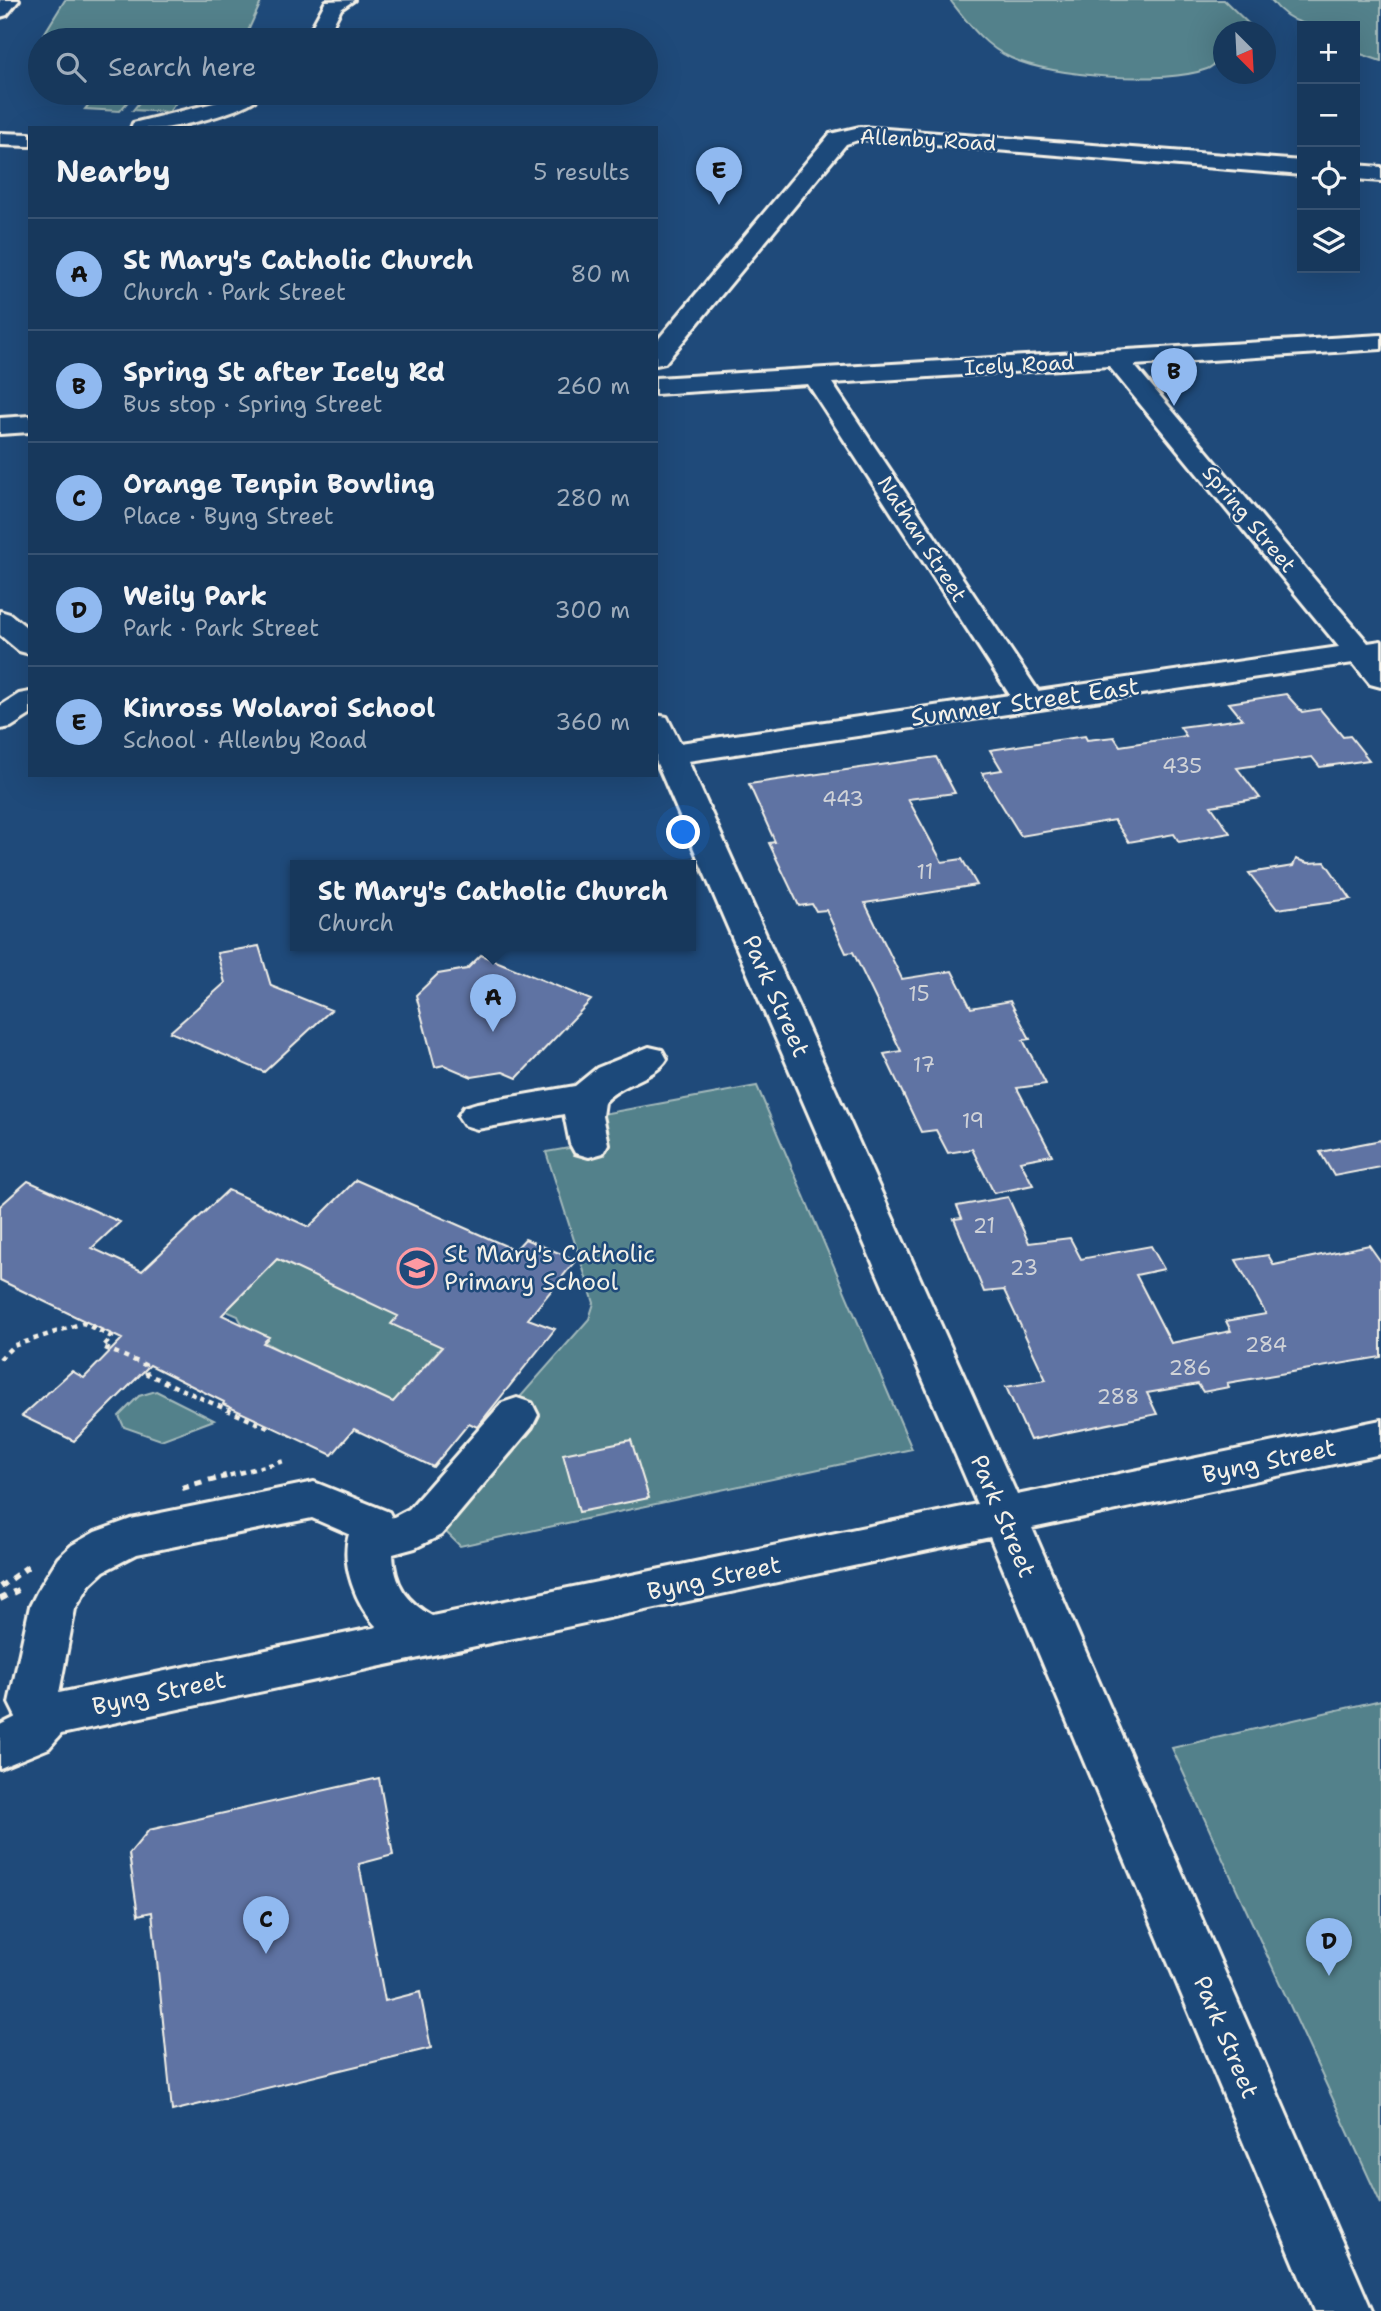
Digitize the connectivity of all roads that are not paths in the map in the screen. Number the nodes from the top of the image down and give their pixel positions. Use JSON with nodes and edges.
{"nodes":[{"id":1,"x":9,"y":0,"type":"edge"},
{"id":2,"x":344,"y":0,"type":"edge"},
{"id":3,"x":0,"y":11,"type":"edge"},
{"id":4,"x":321,"y":28,"type":"edge"},
{"id":5,"x":229,"y":105,"type":"edge"},
{"id":6,"x":149,"y":126,"type":"edge"},
{"id":7,"x":0,"y":139,"type":"edge"},
{"id":8,"x":28,"y":140,"type":"edge"},
{"id":9,"x":1297,"y":168,"type":"edge"},
{"id":10,"x":1360,"y":172,"type":"edge"},
{"id":11,"x":1381,"y":174,"type":"edge"},
{"id":12,"x":1381,"y":342,"type":"edge"},
{"id":13,"x":658,"y":356,"type":"edge"},
{"id":14,"x":1117,"y":360,"type":"junction"},
{"id":15,"x":814,"y":376,"type":"junction"},
{"id":16,"x":658,"y":386,"type":"edge"},
{"id":17,"x":28,"y":424,"type":"edge"},
{"id":18,"x":0,"y":426,"type":"edge"},
{"id":19,"x":0,"y":620,"type":"edge"},
{"id":20,"x":28,"y":643,"type":"edge"},
{"id":21,"x":1371,"y":651,"type":"edge"},
{"id":22,"x":1381,"y":678,"type":"edge"},
{"id":23,"x":1029,"y":701,"type":"junction"},
{"id":24,"x":28,"y":702,"type":"edge"},
{"id":25,"x":0,"y":720,"type":"edge"},
{"id":26,"x":663,"y":739,"type":"edge"},
{"id":27,"x":649,"y":1059,"type":"dead end"},
{"id":28,"x":586,"y":1097,"type":"junction"},
{"id":29,"x":477,"y":1116,"type":"dead end"},
{"id":30,"x":589,"y":1144,"type":"dead end"},
{"id":31,"x":517,"y":1415,"type":"dead end"},
{"id":32,"x":1381,"y":1437,"type":"edge"},
{"id":33,"x":1004,"y":1517,"type":"junction"},
{"id":34,"x":369,"y":1541,"type":"junction"},
{"id":35,"x":428,"y":1637,"type":"junction"},
{"id":36,"x":26,"y":1710,"type":"edge"},
{"id":37,"x":0,"y":1747,"type":"edge"},
{"id":38,"x":1343,"y":2311,"type":"edge"}],
"edges":[{"from":1,"to":3,"type":"street"},
{"from":2,"to":4,"type":"street"},
{"from":5,"to":6,"type":"street"},
{"from":7,"to":8,"type":"street"},
{"from":9,"to":13,"type":"street","name":"Allenby Road"},
{"from":10,"to":11,"type":"street"},
{"from":12,"to":14,"type":"street","name":"Icely Road"},
{"from":14,"to":15,"type":"street","name":"Icely Road"},
{"from":14,"to":21,"type":"street","name":"Spring Street"},
{"from":15,"to":16,"type":"street","name":"Icely Road"},
{"from":15,"to":23,"type":"street","name":"Nathan Street"},
{"from":17,"to":18,"type":"street"},
{"from":19,"to":20,"type":"street"},
{"from":21,"to":22,"type":"street","name":"Spring Street"},
{"from":21,"to":23,"type":"street","name":"Summer Street East"},
{"from":23,"to":26,"type":"street","name":"Summer Street East"},
{"from":24,"to":25,"type":"street"},
{"from":26,"to":33,"type":"street","name":"Park Street"},
{"from":27,"to":28,"type":"street"},
{"from":28,"to":29,"type":"street"},
{"from":28,"to":30,"type":"street"},
{"from":31,"to":34,"type":"street"},
{"from":32,"to":33,"type":"street","name":"Byng Street"},
{"from":33,"to":35,"type":"street","name":"Byng Street"},
{"from":33,"to":38,"type":"street","name":"Park Street"},
{"from":34,"to":35,"type":"street"},
{"from":34,"to":36,"type":"street"},
{"from":35,"to":36,"type":"street","name":"Byng Street"},
{"from":36,"to":37,"type":"street","name":"Byng Street"}]}
